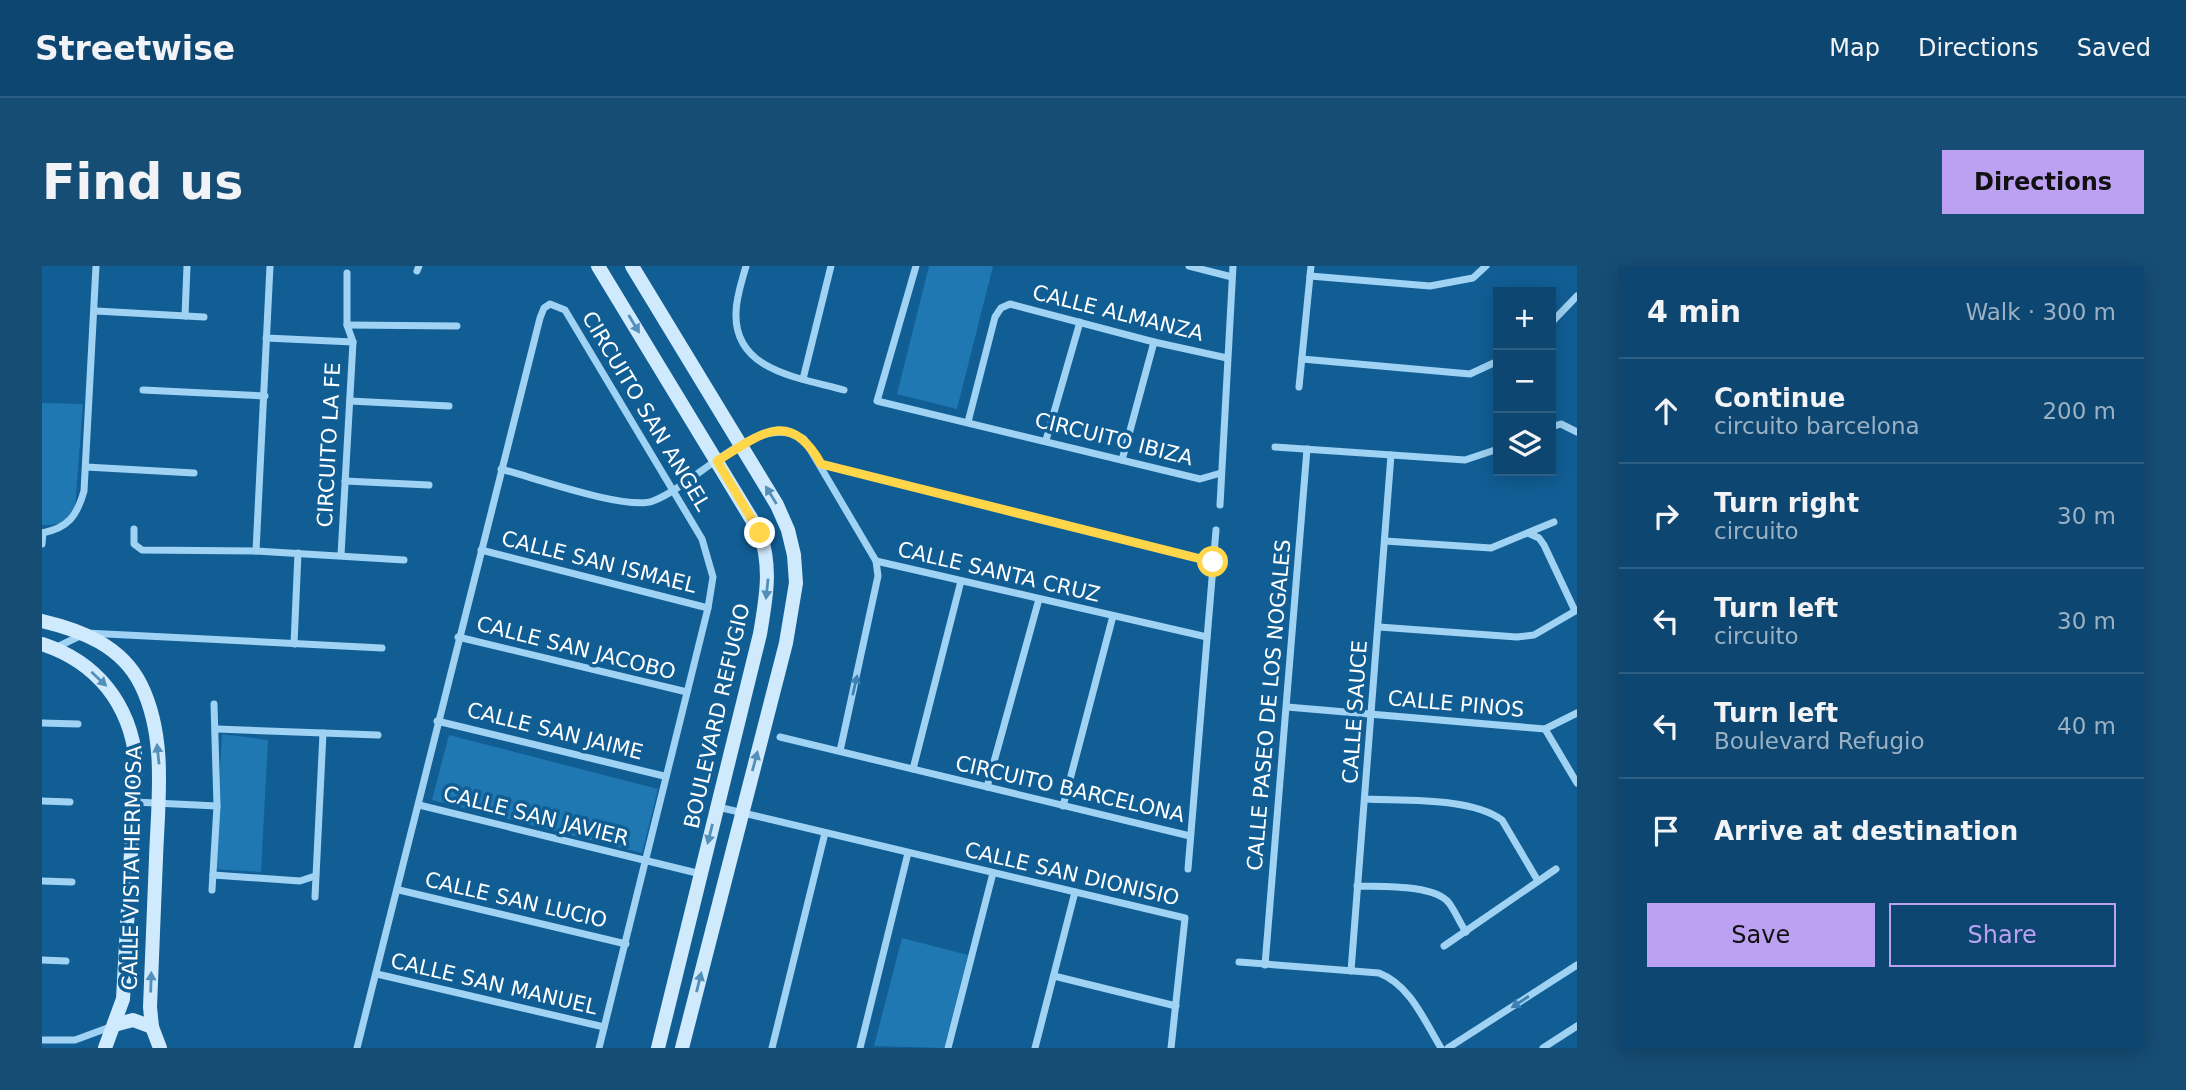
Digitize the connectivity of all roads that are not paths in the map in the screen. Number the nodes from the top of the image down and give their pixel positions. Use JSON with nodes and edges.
{"nodes":[{"id":1,"x":96,"y":266,"type":"edge"},
{"id":2,"x":187,"y":266,"type":"edge"},
{"id":3,"x":270,"y":266,"type":"edge"},
{"id":4,"x":598,"y":266,"type":"edge"},
{"id":5,"x":632,"y":266,"type":"edge"},
{"id":6,"x":746,"y":266,"type":"edge"},
{"id":7,"x":831,"y":266,"type":"edge"},
{"id":8,"x":916,"y":266,"type":"edge"},
{"id":9,"x":1189,"y":266,"type":"edge"},
{"id":10,"x":1233,"y":266,"type":"edge"},
{"id":11,"x":1311,"y":266,"type":"edge"},
{"id":12,"x":1486,"y":266,"type":"edge"},
{"id":13,"x":347,"y":273,"type":"dead end"},
{"id":14,"x":1310,"y":276,"type":"junction"},
{"id":15,"x":1232,"y":277,"type":"junction"},
{"id":16,"x":1577,"y":296,"type":"edge"},
{"id":17,"x":96,"y":311,"type":"junction"},
{"id":18,"x":185,"y":316,"type":"junction"},
{"id":19,"x":204,"y":317,"type":"dead end"},
{"id":20,"x":1556,"y":318,"type":"edge"},
{"id":21,"x":1080,"y":322,"type":"junction"},
{"id":22,"x":347,"y":325,"type":"junction"},
{"id":23,"x":457,"y":326,"type":"dead end"},
{"id":24,"x":265,"y":338,"type":"junction"},
{"id":25,"x":353,"y":342,"type":"junction"},
{"id":26,"x":1154,"y":342,"type":"junction"},
{"id":27,"x":1227,"y":358,"type":"junction"},
{"id":28,"x":1302,"y":359,"type":"junction"},
{"id":29,"x":1493,"y":362,"type":"edge"},
{"id":30,"x":803,"y":379,"type":"junction"},
{"id":31,"x":1299,"y":387,"type":"dead end"},
{"id":32,"x":143,"y":390,"type":"dead end"},
{"id":33,"x":844,"y":390,"type":"dead end"},
{"id":34,"x":265,"y":397,"type":"junction"},
{"id":35,"x":350,"y":401,"type":"junction"},
{"id":36,"x":449,"y":405,"type":"dead end"},
{"id":37,"x":968,"y":422,"type":"junction"},
{"id":38,"x":1556,"y":427,"type":"edge"},
{"id":39,"x":1577,"y":432,"type":"edge"},
{"id":40,"x":1046,"y":440,"type":"junction"},
{"id":41,"x":740,"y":446,"type":"junction"},
{"id":42,"x":1275,"y":447,"type":"dead end"},
{"id":43,"x":1307,"y":449,"type":"junction"},
{"id":44,"x":1493,"y":451,"type":"edge"},
{"id":45,"x":1391,"y":455,"type":"junction"},
{"id":46,"x":1122,"y":460,"type":"junction"},
{"id":47,"x":717,"y":461,"type":"junction"},
{"id":48,"x":821,"y":464,"type":"junction"},
{"id":49,"x":86,"y":467,"type":"junction"},
{"id":50,"x":501,"y":469,"type":"junction"},
{"id":51,"x":194,"y":473,"type":"dead end"},
{"id":52,"x":1221,"y":473,"type":"junction"},
{"id":53,"x":345,"y":481,"type":"junction"},
{"id":54,"x":429,"y":485,"type":"dead end"},
{"id":55,"x":673,"y":490,"type":"junction"},
{"id":56,"x":1220,"y":505,"type":"dead end"},
{"id":57,"x":1555,"y":522,"type":"dead end"},
{"id":58,"x":134,"y":529,"type":"dead end"},
{"id":59,"x":1216,"y":530,"type":"dead end"},
{"id":60,"x":42,"y":533,"type":"edge"},
{"id":61,"x":1530,"y":534,"type":"junction"},
{"id":62,"x":1385,"y":541,"type":"junction"},
{"id":63,"x":42,"y":544,"type":"edge"},
{"id":64,"x":481,"y":550,"type":"junction"},
{"id":65,"x":256,"y":551,"type":"junction"},
{"id":66,"x":298,"y":553,"type":"junction"},
{"id":67,"x":341,"y":555,"type":"junction"},
{"id":68,"x":404,"y":560,"type":"dead end"},
{"id":69,"x":876,"y":561,"type":"junction"},
{"id":70,"x":1213,"y":562,"type":"junction"},
{"id":71,"x":961,"y":581,"type":"junction"},
{"id":72,"x":1039,"y":598,"type":"junction"},
{"id":73,"x":708,"y":608,"type":"junction"},
{"id":74,"x":1576,"y":610,"type":"edge"},
{"id":75,"x":1113,"y":616,"type":"junction"},
{"id":76,"x":42,"y":621,"type":"edge"},
{"id":77,"x":1379,"y":627,"type":"junction"},
{"id":78,"x":86,"y":633,"type":"junction"},
{"id":79,"x":458,"y":637,"type":"junction"},
{"id":80,"x":1207,"y":637,"type":"junction"},
{"id":81,"x":294,"y":644,"type":"junction"},
{"id":82,"x":48,"y":646,"type":"edge"},
{"id":83,"x":382,"y":648,"type":"dead end"},
{"id":84,"x":687,"y":692,"type":"junction"},
{"id":85,"x":214,"y":704,"type":"dead end"},
{"id":86,"x":1287,"y":707,"type":"junction"},
{"id":87,"x":1577,"y":713,"type":"edge"},
{"id":88,"x":1373,"y":715,"type":"junction"},
{"id":89,"x":437,"y":721,"type":"junction"},
{"id":90,"x":42,"y":723,"type":"edge"},
{"id":91,"x":78,"y":724,"type":"dead end"},
{"id":92,"x":217,"y":729,"type":"junction"},
{"id":93,"x":1545,"y":729,"type":"junction"},
{"id":94,"x":323,"y":733,"type":"junction"},
{"id":95,"x":378,"y":735,"type":"dead end"},
{"id":96,"x":780,"y":737,"type":"dead end"},
{"id":97,"x":839,"y":751,"type":"junction"},
{"id":98,"x":913,"y":769,"type":"junction"},
{"id":99,"x":664,"y":776,"type":"junction"},
{"id":100,"x":1577,"y":783,"type":"edge"},
{"id":101,"x":986,"y":787,"type":"junction"},
{"id":102,"x":1366,"y":799,"type":"junction"},
{"id":103,"x":42,"y":801,"type":"edge"},
{"id":104,"x":70,"y":802,"type":"dead end"},
{"id":105,"x":134,"y":802,"type":"junction"},
{"id":106,"x":158,"y":803,"type":"junction"},
{"id":107,"x":419,"y":805,"type":"junction"},
{"id":108,"x":217,"y":806,"type":"junction"},
{"id":109,"x":1063,"y":806,"type":"junction"},
{"id":110,"x":717,"y":807,"type":"junction"},
{"id":111,"x":742,"y":813,"type":"junction"},
{"id":112,"x":825,"y":833,"type":"junction"},
{"id":113,"x":1190,"y":836,"type":"junction"},
{"id":114,"x":908,"y":852,"type":"junction"},
{"id":115,"x":644,"y":861,"type":"junction"},
{"id":116,"x":1188,"y":869,"type":"dead end"},
{"id":117,"x":1556,"y":869,"type":"dead end"},
{"id":118,"x":993,"y":873,"type":"junction"},
{"id":119,"x":701,"y":874,"type":"junction"},
{"id":120,"x":213,"y":876,"type":"junction"},
{"id":121,"x":314,"y":876,"type":"junction"},
{"id":122,"x":42,"y":881,"type":"edge"},
{"id":123,"x":1538,"y":881,"type":"junction"},
{"id":124,"x":72,"y":882,"type":"dead end"},
{"id":125,"x":1357,"y":886,"type":"junction"},
{"id":126,"x":212,"y":890,"type":"dead end"},
{"id":127,"x":399,"y":890,"type":"junction"},
{"id":128,"x":1075,"y":892,"type":"junction"},
{"id":129,"x":314,"y":897,"type":"dead end"},
{"id":130,"x":1466,"y":932,"type":"junction"},
{"id":131,"x":626,"y":944,"type":"junction"},
{"id":132,"x":1444,"y":946,"type":"dead end"},
{"id":133,"x":42,"y":960,"type":"edge"},
{"id":134,"x":66,"y":961,"type":"dead end"},
{"id":135,"x":1239,"y":962,"type":"dead end"},
{"id":136,"x":1265,"y":965,"type":"junction"},
{"id":137,"x":1577,"y":965,"type":"edge"},
{"id":138,"x":1351,"y":971,"type":"junction"},
{"id":139,"x":376,"y":975,"type":"junction"},
{"id":140,"x":1054,"y":976,"type":"junction"},
{"id":141,"x":1176,"y":1006,"type":"junction"},
{"id":142,"x":114,"y":1026,"type":"junction"},
{"id":143,"x":1577,"y":1026,"type":"edge"},
{"id":144,"x":152,"y":1027,"type":"junction"},
{"id":145,"x":604,"y":1027,"type":"junction"},
{"id":146,"x":42,"y":1040,"type":"edge"},
{"id":147,"x":105,"y":1048,"type":"edge"},
{"id":148,"x":160,"y":1048,"type":"edge"},
{"id":149,"x":357,"y":1048,"type":"edge"},
{"id":150,"x":599,"y":1048,"type":"edge"},
{"id":151,"x":658,"y":1048,"type":"edge"},
{"id":152,"x":682,"y":1048,"type":"edge"},
{"id":153,"x":772,"y":1048,"type":"edge"},
{"id":154,"x":860,"y":1048,"type":"edge"},
{"id":155,"x":947,"y":1048,"type":"edge"},
{"id":156,"x":1035,"y":1048,"type":"edge"},
{"id":157,"x":1171,"y":1048,"type":"edge"},
{"id":158,"x":1441,"y":1048,"type":"edge"},
{"id":159,"x":1448,"y":1048,"type":"edge"},
{"id":160,"x":1544,"y":1048,"type":"edge"}],
"edges":[{"from":1,"to":17,"type":"street"},
{"from":2,"to":18,"type":"street"},
{"from":3,"to":24,"type":"street"},
{"from":4,"to":47,"type":"street","name":"BOULEVARD REFUGIO","one_way":true},
{"from":5,"to":41,"type":"street"},
{"from":6,"to":30,"type":"street"},
{"from":7,"to":30,"type":"street"},
{"from":8,"to":37,"type":"street","name":"CIRCUITO IBIZA"},
{"from":9,"to":15,"type":"street"},
{"from":10,"to":15,"type":"street","name":"CIRCUITO IBIZA"},
{"from":11,"to":14,"type":"street"},
{"from":12,"to":14,"type":"street"},
{"from":13,"to":22,"type":"street"},
{"from":14,"to":28,"type":"street"},
{"from":15,"to":27,"type":"street","name":"CIRCUITO IBIZA"},
{"from":16,"to":20,"type":"street"},
{"from":17,"to":18,"type":"street"},
{"from":17,"to":49,"type":"street"},
{"from":18,"to":19,"type":"street"},
{"from":21,"to":26,"type":"street","name":"CALLE ALMANZA"},
{"from":21,"to":37,"type":"street","name":"CALLE ALMANZA"},
{"from":21,"to":40,"type":"street"},
{"from":22,"to":23,"type":"street"},
{"from":22,"to":25,"type":"street"},
{"from":24,"to":25,"type":"street","name":"CIRCUITO LA FE"},
{"from":24,"to":34,"type":"street"},
{"from":25,"to":35,"type":"street","name":"CIRCUITO LA FE"},
{"from":26,"to":27,"type":"street","name":"CALLE ALMANZA"},
{"from":26,"to":46,"type":"street"},
{"from":27,"to":52,"type":"street","name":"CIRCUITO IBIZA"},
{"from":28,"to":29,"type":"street"},
{"from":28,"to":31,"type":"street"},
{"from":30,"to":33,"type":"street"},
{"from":32,"to":34,"type":"street"},
{"from":34,"to":65,"type":"street"},
{"from":35,"to":36,"type":"street"},
{"from":35,"to":53,"type":"street","name":"CIRCUITO LA FE"},
{"from":37,"to":40,"type":"street","name":"CIRCUITO IBIZA"},
{"from":38,"to":39,"type":"street"},
{"from":40,"to":46,"type":"street","name":"CIRCUITO IBIZA"},
{"from":41,"to":47,"type":"street"},
{"from":41,"to":48,"type":"street"},
{"from":111,"to":41,"type":"street","one_way":true},
{"from":42,"to":43,"type":"street"},
{"from":43,"to":45,"type":"street"},
{"from":43,"to":86,"type":"street","name":"CALLE PASEO DE LOS NOGALES"},
{"from":44,"to":45,"type":"street"},
{"from":45,"to":62,"type":"street","name":"CALLE SAUCE"},
{"from":46,"to":52,"type":"street","name":"CIRCUITO IBIZA"},
{"from":47,"to":55,"type":"street"},
{"from":47,"to":110,"type":"street","name":"BOULEVARD REFUGIO","one_way":true},
{"from":48,"to":69,"type":"street"},
{"from":48,"to":70,"type":"street"},
{"from":49,"to":51,"type":"street"},
{"from":49,"to":60,"type":"street"},
{"from":50,"to":55,"type":"street"},
{"from":50,"to":55,"type":"street","name":"CIRCUITO SAN ANGEL"},
{"from":50,"to":64,"type":"street","name":"CIRCUITO SAN ANGEL"},
{"from":52,"to":56,"type":"street"},
{"from":53,"to":54,"type":"street"},
{"from":53,"to":67,"type":"street","name":"CIRCUITO LA FE"},
{"from":55,"to":73,"type":"street","name":"CIRCUITO SAN ANGEL"},
{"from":57,"to":61,"type":"street"},
{"from":58,"to":65,"type":"street","name":"CIRCUITO LA FE"},
{"from":59,"to":70,"type":"street","name":"CIRCUITO BARCELONA"},
{"from":60,"to":63,"type":"street"},
{"from":61,"to":62,"type":"street"},
{"from":61,"to":74,"type":"street"},
{"from":62,"to":77,"type":"street","name":"CALLE SAUCE"},
{"from":64,"to":73,"type":"street","name":"CALLE SAN ISMAEL"},
{"from":64,"to":79,"type":"street","name":"CIRCUITO SAN ANGEL"},
{"from":65,"to":66,"type":"street","name":"CIRCUITO LA FE"},
{"from":66,"to":67,"type":"street","name":"CIRCUITO LA FE"},
{"from":66,"to":81,"type":"street","name":"CIRCUITO LA FE"},
{"from":67,"to":68,"type":"street"},
{"from":69,"to":71,"type":"street","name":"CALLE SANTA CRUZ"},
{"from":97,"to":69,"type":"street","one_way":true},
{"from":70,"to":80,"type":"street","name":"CIRCUITO BARCELONA"},
{"from":71,"to":72,"type":"street","name":"CALLE SANTA CRUZ"},
{"from":71,"to":98,"type":"street"},
{"from":72,"to":75,"type":"street","name":"CALLE SANTA CRUZ"},
{"from":72,"to":101,"type":"street"},
{"from":73,"to":84,"type":"street","name":"CIRCUITO SAN ANGEL"},
{"from":74,"to":77,"type":"street"},
{"from":75,"to":80,"type":"street"},
{"from":75,"to":109,"type":"street"},
{"from":76,"to":78,"type":"street","name":"CALLE VISTA HERMOSA"},
{"from":77,"to":88,"type":"street","name":"CALLE SAUCE"},
{"from":78,"to":81,"type":"street"},
{"from":78,"to":82,"type":"street"},
{"from":106,"to":78,"type":"street","name":"CALLE VISTA HERMOSA","one_way":true},
{"from":79,"to":84,"type":"street","name":"CALLE SAN JACOBO"},
{"from":79,"to":89,"type":"street","name":"CIRCUITO SAN ANGEL"},
{"from":80,"to":113,"type":"street","name":"CIRCUITO BARCELONA"},
{"from":81,"to":83,"type":"street"},
{"from":82,"to":105,"type":"street","name":"CALLE VISTA HERMOSA","one_way":true},
{"from":84,"to":99,"type":"street","name":"CIRCUITO SAN ANGEL"},
{"from":85,"to":92,"type":"street"},
{"from":86,"to":88,"type":"street","name":"CALLE PINOS"},
{"from":86,"to":136,"type":"street","name":"CALLE PASEO DE LOS NOGALES"},
{"from":87,"to":93,"type":"street","name":"CALLE PINOS"},
{"from":88,"to":93,"type":"street","name":"CALLE PINOS"},
{"from":88,"to":102,"type":"street","name":"CALLE SAUCE"},
{"from":89,"to":99,"type":"street","name":"CALLE SAN JAIME"},
{"from":89,"to":107,"type":"street","name":"CIRCUITO SAN ANGEL"},
{"from":90,"to":91,"type":"street"},
{"from":92,"to":94,"type":"street"},
{"from":92,"to":108,"type":"street"},
{"from":93,"to":100,"type":"street"},
{"from":94,"to":95,"type":"street"},
{"from":94,"to":121,"type":"street"},
{"from":96,"to":97,"type":"street","name":"CIRCUITO BARCELONA"},
{"from":97,"to":98,"type":"street","name":"CIRCUITO BARCELONA"},
{"from":98,"to":101,"type":"street","name":"CIRCUITO BARCELONA"},
{"from":99,"to":115,"type":"street","name":"CIRCUITO SAN ANGEL"},
{"from":101,"to":109,"type":"street","name":"CIRCUITO BARCELONA"},
{"from":102,"to":123,"type":"street"},
{"from":102,"to":125,"type":"street","name":"CALLE SAUCE"},
{"from":103,"to":104,"type":"street"},
{"from":105,"to":106,"type":"street"},
{"from":105,"to":142,"type":"street","name":"CALLE VISTA HERMOSA"},
{"from":106,"to":108,"type":"street"},
{"from":144,"to":106,"type":"street","name":"CALLE VISTA HERMOSA","one_way":true},
{"from":107,"to":115,"type":"street","name":"CALLE SAN JAVIER"},
{"from":107,"to":127,"type":"street","name":"CIRCUITO SAN ANGEL"},
{"from":108,"to":120,"type":"street"},
{"from":109,"to":113,"type":"street","name":"CIRCUITO BARCELONA"},
{"from":110,"to":111,"type":"street","name":"CALLE SAN DIONISIO"},
{"from":110,"to":119,"type":"street","name":"BOULEVARD REFUGIO","one_way":true},
{"from":111,"to":112,"type":"street","name":"CALLE SAN DIONISIO"},
{"from":152,"to":111,"type":"street","one_way":true},
{"from":112,"to":114,"type":"street","name":"CALLE SAN DIONISIO"},
{"from":112,"to":153,"type":"street"},
{"from":113,"to":116,"type":"street"},
{"from":114,"to":118,"type":"street","name":"CALLE SAN DIONISIO"},
{"from":114,"to":154,"type":"street"},
{"from":115,"to":119,"type":"street","name":"CALLE SAN JAVIER"},
{"from":115,"to":131,"type":"street","name":"CIRCUITO SAN ANGEL"},
{"from":117,"to":123,"type":"street"},
{"from":118,"to":128,"type":"street","name":"CALLE SAN DIONISIO"},
{"from":118,"to":155,"type":"street"},
{"from":119,"to":151,"type":"street","name":"BOULEVARD REFUGIO"},
{"from":120,"to":121,"type":"street"},
{"from":120,"to":126,"type":"street"},
{"from":121,"to":129,"type":"street"},
{"from":122,"to":124,"type":"street"},
{"from":123,"to":130,"type":"street"},
{"from":125,"to":130,"type":"street"},
{"from":125,"to":138,"type":"street","name":"CALLE SAUCE"},
{"from":127,"to":131,"type":"street","name":"CALLE SAN LUCIO"},
{"from":127,"to":139,"type":"street","name":"CIRCUITO SAN ANGEL"},
{"from":128,"to":140,"type":"street"},
{"from":128,"to":141,"type":"street","name":"CALLE SAN DIONISIO"},
{"from":130,"to":132,"type":"street"},
{"from":131,"to":145,"type":"street","name":"CIRCUITO SAN ANGEL"},
{"from":133,"to":134,"type":"street"},
{"from":135,"to":136,"type":"street"},
{"from":136,"to":138,"type":"street"},
{"from":137,"to":159,"type":"street","one_way":true},
{"from":138,"to":158,"type":"street"},
{"from":139,"to":145,"type":"street","name":"CALLE SAN MANUEL"},
{"from":139,"to":149,"type":"street","name":"CIRCUITO SAN ANGEL"},
{"from":140,"to":141,"type":"street"},
{"from":140,"to":156,"type":"street"},
{"from":141,"to":157,"type":"street","name":"CALLE SAN DIONISIO"},
{"from":142,"to":144,"type":"street"},
{"from":142,"to":146,"type":"street"},
{"from":142,"to":147,"type":"street","name":"CALLE VISTA HERMOSA"},
{"from":143,"to":160,"type":"street"},
{"from":144,"to":148,"type":"street","name":"CALLE VISTA HERMOSA"},
{"from":145,"to":150,"type":"street","name":"CIRCUITO SAN ANGEL"}]}
